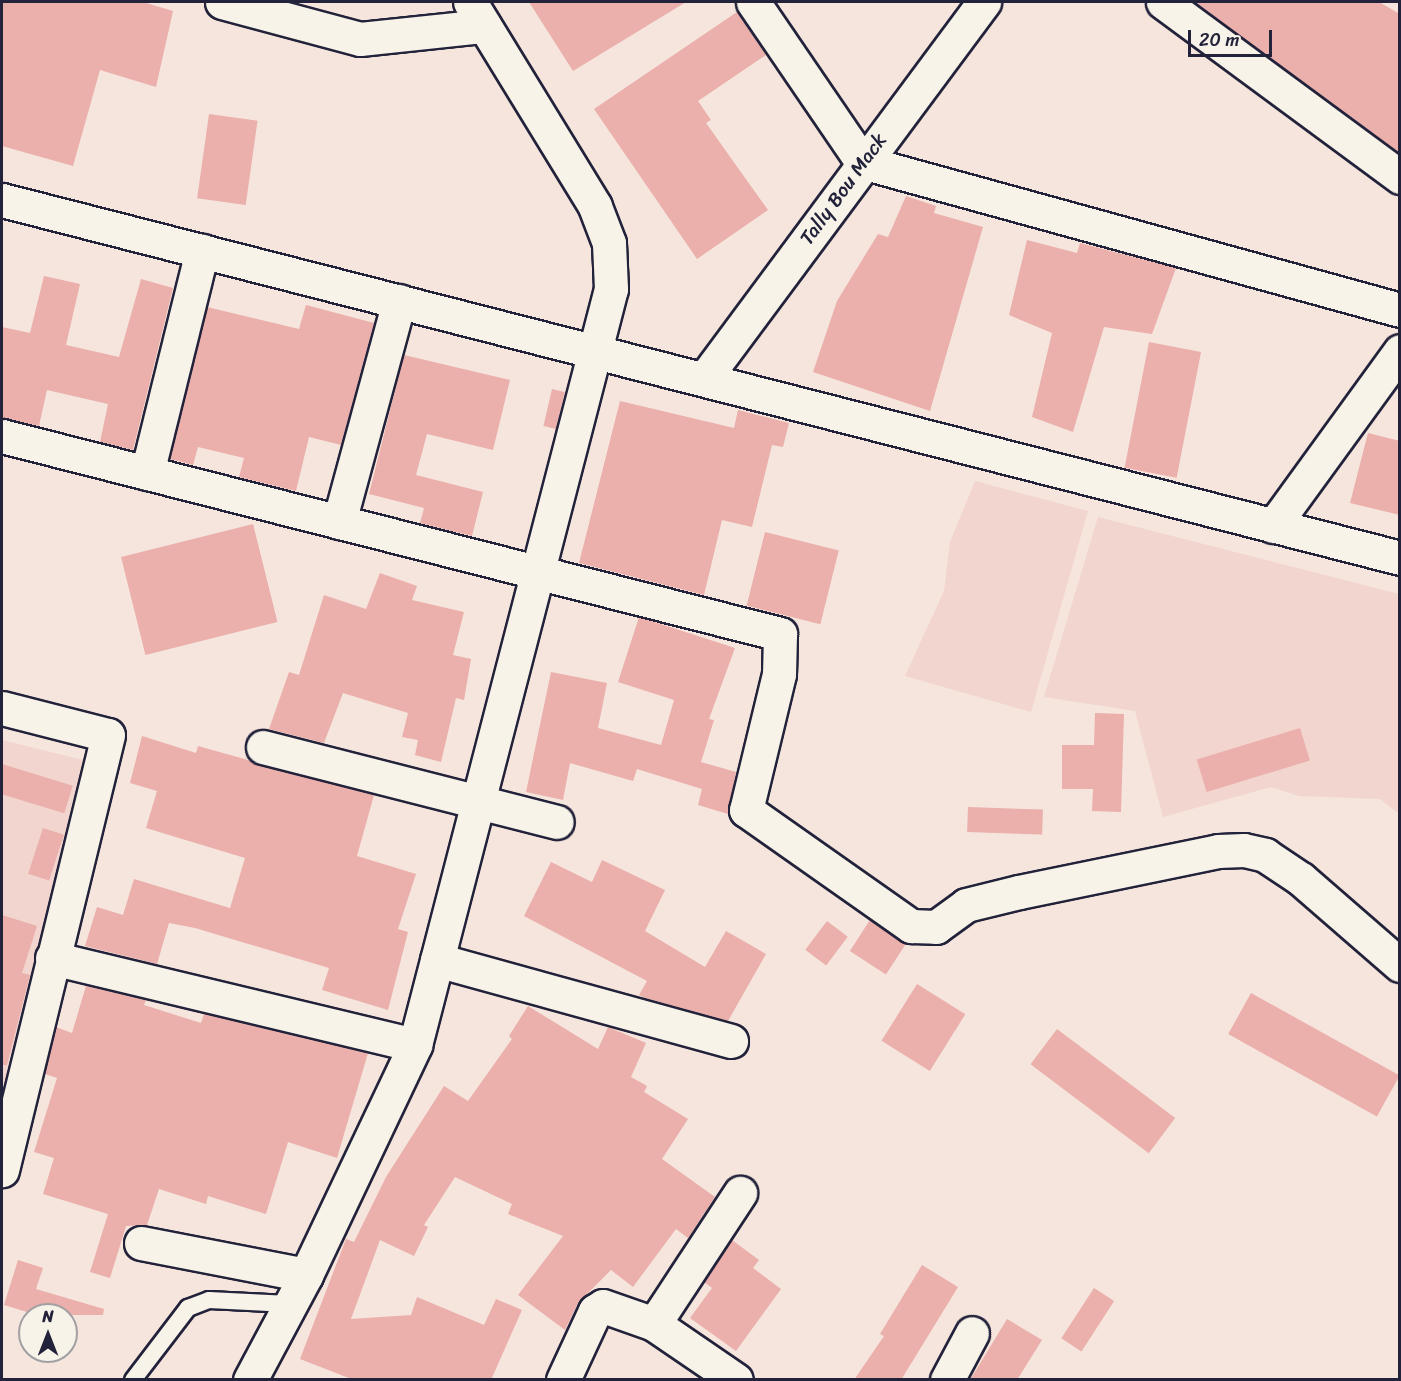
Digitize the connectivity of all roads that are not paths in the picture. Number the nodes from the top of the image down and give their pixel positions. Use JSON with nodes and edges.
{"nodes":[{"id":1,"x":222,"y":2,"type":"edge"},
{"id":2,"x":753,"y":2,"type":"edge"},
{"id":3,"x":984,"y":2,"type":"edge"},
{"id":4,"x":1163,"y":2,"type":"edge"},
{"id":5,"x":477,"y":14,"type":"edge"},
{"id":6,"x":862,"y":162,"type":"junction"},
{"id":7,"x":1400,"y":177,"type":"edge"},
{"id":8,"x":2,"y":200,"type":"edge"},
{"id":9,"x":202,"y":250,"type":"junction"},
{"id":10,"x":399,"y":301,"type":"junction"},
{"id":11,"x":1400,"y":310,"type":"edge"},
{"id":12,"x":595,"y":350,"type":"junction"},
{"id":13,"x":1400,"y":351,"type":"edge"},
{"id":14,"x":704,"y":379,"type":"junction"},
{"id":15,"x":2,"y":436,"type":"edge"},
{"id":16,"x":147,"y":473,"type":"junction"},
{"id":17,"x":339,"y":522,"type":"junction"},
{"id":18,"x":1273,"y":526,"type":"junction"},
{"id":19,"x":1400,"y":558,"type":"edge"},
{"id":20,"x":541,"y":574,"type":"junction"},
{"id":21,"x":2,"y":708,"type":"edge"},
{"id":22,"x":263,"y":747,"type":"dead end"},
{"id":23,"x":477,"y":804,"type":"junction"},
{"id":24,"x":557,"y":822,"type":"dead end"},
{"id":25,"x":52,"y":958,"type":"junction"},
{"id":26,"x":437,"y":960,"type":"junction"},
{"id":27,"x":1400,"y":965,"type":"edge"},
{"id":28,"x":731,"y":1041,"type":"dead end"},
{"id":29,"x":415,"y":1045,"type":"junction"},
{"id":30,"x":2,"y":1170,"type":"edge"},
{"id":31,"x":740,"y":1193,"type":"dead end"},
{"id":32,"x":141,"y":1244,"type":"dead end"},
{"id":33,"x":306,"y":1275,"type":"junction"},
{"id":34,"x":289,"y":1304,"type":"junction"},
{"id":35,"x":654,"y":1324,"type":"junction"},
{"id":36,"x":972,"y":1334,"type":"dead end"},
{"id":37,"x":133,"y":1380,"type":"edge"},
{"id":38,"x":250,"y":1380,"type":"edge"},
{"id":39,"x":563,"y":1380,"type":"edge"},
{"id":40,"x":736,"y":1380,"type":"edge"},
{"id":41,"x":947,"y":1380,"type":"edge"}],
"edges":[{"from":1,"to":5,"type":"street"},
{"from":2,"to":6,"type":"street"},
{"from":3,"to":6,"type":"street","name":"Tally Bou Mack"},
{"from":4,"to":7,"type":"street"},
{"from":5,"to":12,"type":"street"},
{"from":6,"to":11,"type":"street"},
{"from":6,"to":14,"type":"street","name":"Tally Bou Mack"},
{"from":8,"to":9,"type":"street"},
{"from":9,"to":10,"type":"street"},
{"from":9,"to":16,"type":"street"},
{"from":10,"to":12,"type":"street"},
{"from":10,"to":17,"type":"street"},
{"from":12,"to":14,"type":"street"},
{"from":12,"to":20,"type":"street"},
{"from":13,"to":18,"type":"street"},
{"from":14,"to":18,"type":"street"},
{"from":15,"to":16,"type":"street"},
{"from":16,"to":17,"type":"street"},
{"from":17,"to":20,"type":"street"},
{"from":18,"to":19,"type":"street"},
{"from":20,"to":23,"type":"street"},
{"from":20,"to":27,"type":"street"},
{"from":21,"to":25,"type":"street"},
{"from":22,"to":23,"type":"street"},
{"from":23,"to":24,"type":"street"},
{"from":23,"to":26,"type":"street"},
{"from":25,"to":29,"type":"street"},
{"from":25,"to":30,"type":"street"},
{"from":26,"to":28,"type":"street"},
{"from":26,"to":29,"type":"street"},
{"from":29,"to":33,"type":"street"},
{"from":31,"to":35,"type":"street"},
{"from":32,"to":33,"type":"street"},
{"from":33,"to":34,"type":"street"},
{"from":34,"to":37,"type":"lane"},
{"from":34,"to":38,"type":"street"},
{"from":35,"to":39,"type":"street"},
{"from":35,"to":40,"type":"street"},
{"from":36,"to":41,"type":"street"}]}
